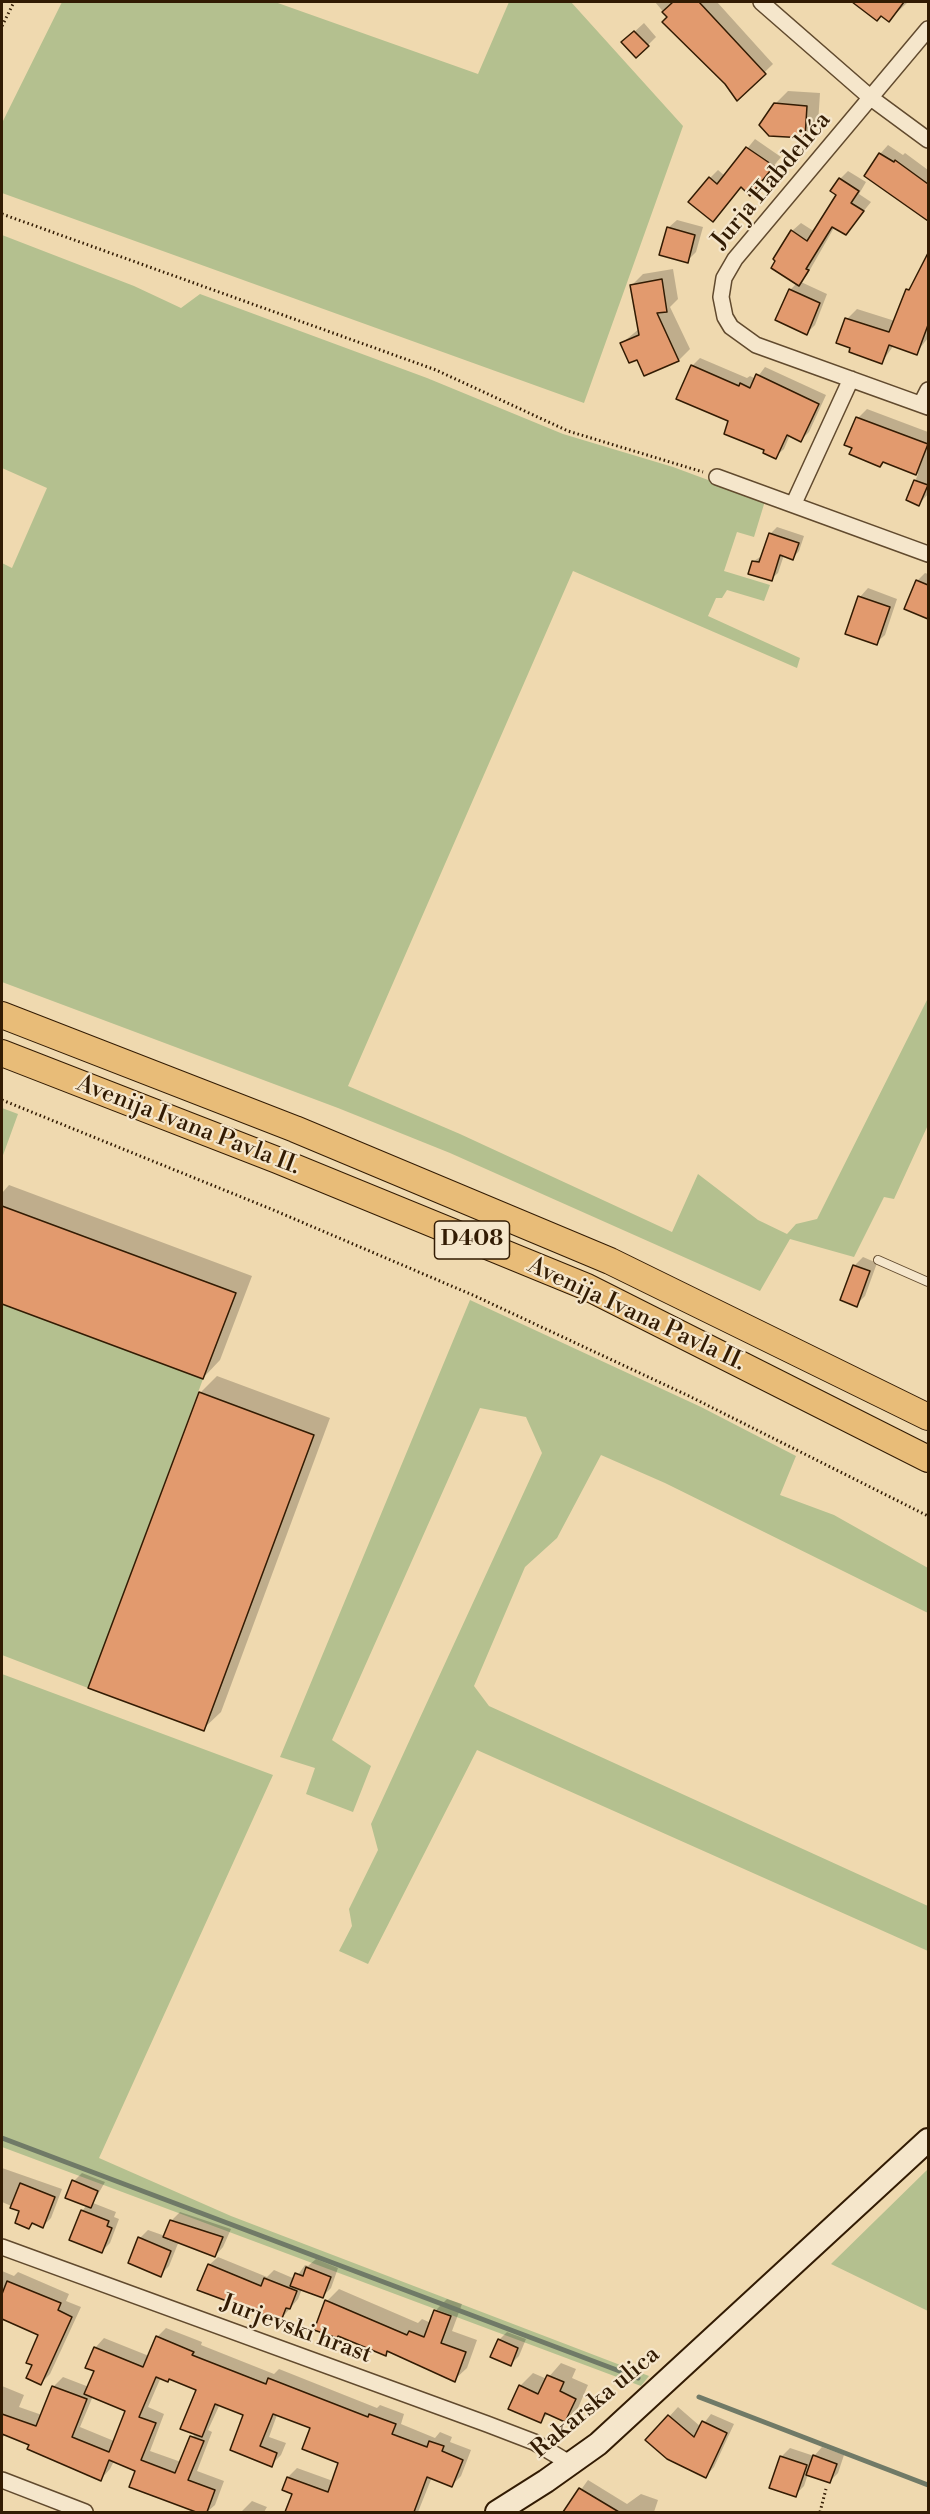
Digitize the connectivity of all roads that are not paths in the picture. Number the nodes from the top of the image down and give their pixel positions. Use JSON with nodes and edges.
{"nodes":[{"id":1,"x":761,"y":2,"type":"edge"},
{"id":2,"x":928,"y":29,"type":"edge"},
{"id":3,"x":871,"y":98,"type":"junction"},
{"id":4,"x":928,"y":140,"type":"edge"},
{"id":5,"x":851,"y":379,"type":"junction"},
{"id":6,"x":928,"y":390,"type":"edge"},
{"id":7,"x":925,"y":405,"type":"edge"},
{"id":8,"x":717,"y":477,"type":"road end"},
{"id":9,"x":794,"y":503,"type":"junction"},
{"id":10,"x":928,"y":554,"type":"edge"},
{"id":11,"x":2,"y":1015,"type":"edge"},
{"id":12,"x":2,"y":1053,"type":"edge"},
{"id":13,"x":878,"y":1260,"type":"dead end"},
{"id":14,"x":928,"y":1282,"type":"edge"},
{"id":15,"x":928,"y":1417,"type":"edge"},
{"id":16,"x":928,"y":1459,"type":"edge"},
{"id":17,"x":925,"y":2143,"type":"edge"},
{"id":18,"x":2,"y":2247,"type":"edge"},
{"id":19,"x":571,"y":2464,"type":"junction"},
{"id":20,"x":2,"y":2480,"type":"edge"},
{"id":21,"x":85,"y":2512,"type":"edge"},
{"id":22,"x":497,"y":2512,"type":"edge"}],
"edges":[{"from":1,"to":3,"type":"street"},
{"from":2,"to":3,"type":"street","name":"Jurja Habdelića"},
{"from":3,"to":4,"type":"street"},
{"from":3,"to":5,"type":"street","name":"Jurja Habdelića"},
{"from":5,"to":7,"type":"street","name":"Jurja Habdelića"},
{"from":5,"to":9,"type":"street"},
{"from":6,"to":7,"type":"street"},
{"from":8,"to":9,"type":"street"},
{"from":9,"to":10,"type":"street"},
{"from":11,"to":15,"type":"main road","name":"Avenija Ivana Pavla II.","number":"D408"},
{"from":12,"to":16,"type":"main road","name":"Avenija Ivana Pavla II.","number":"D408"},
{"from":13,"to":14,"type":"lane"},
{"from":17,"to":19,"type":"main road","name":"Rakarska ulica"},
{"from":18,"to":19,"type":"street","name":"Jurjevski hrast"},
{"from":19,"to":22,"type":"main road","name":"Rakarska ulica"},
{"from":20,"to":21,"type":"street"}]}
